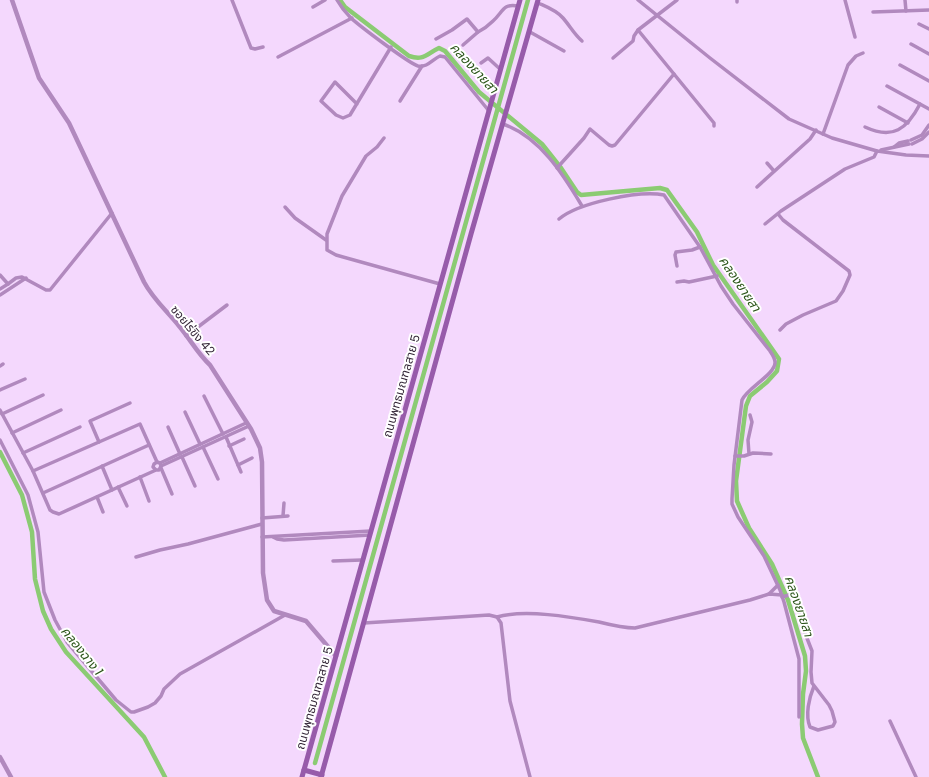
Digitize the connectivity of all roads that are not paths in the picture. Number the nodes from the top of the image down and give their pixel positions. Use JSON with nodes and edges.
{"nodes":[{"id":1,"x":12,"y":0,"type":"edge"},
{"id":2,"x":232,"y":0,"type":"edge"},
{"id":3,"x":325,"y":0,"type":"edge"},
{"id":4,"x":337,"y":0,"type":"edge"},
{"id":5,"x":639,"y":0,"type":"edge"},
{"id":6,"x":677,"y":0,"type":"edge"},
{"id":7,"x":844,"y":0,"type":"edge"},
{"id":8,"x":905,"y":0,"type":"edge"},
{"id":9,"x":538,"y":1,"type":"edge"},
{"id":10,"x":519,"y":3,"type":"edge"},
{"id":11,"x":313,"y":7,"type":"dead end"},
{"id":12,"x":929,"y":10,"type":"edge"},
{"id":13,"x":906,"y":11,"type":"junction"},
{"id":14,"x":873,"y":12,"type":"dead end"},
{"id":15,"x":656,"y":15,"type":"junction"},
{"id":16,"x":352,"y":18,"type":"junction"},
{"id":17,"x":919,"y":24,"type":"dead end"},
{"id":18,"x":929,"y":29,"type":"edge"},
{"id":19,"x":638,"y":30,"type":"junction"},
{"id":20,"x":478,"y":32,"type":"junction"},
{"id":21,"x":530,"y":32,"type":"junction"},
{"id":22,"x":855,"y":37,"type":"dead end"},
{"id":23,"x":436,"y":39,"type":"dead end"},
{"id":24,"x":582,"y":41,"type":"dead end"},
{"id":25,"x":911,"y":44,"type":"dead end"},
{"id":26,"x":463,"y":45,"type":"dead end"},
{"id":27,"x":263,"y":47,"type":"dead end"},
{"id":28,"x":391,"y":48,"type":"junction"},
{"id":29,"x":564,"y":51,"type":"dead end"},
{"id":30,"x":863,"y":53,"type":"dead end"},
{"id":31,"x":929,"y":54,"type":"edge"},
{"id":32,"x":278,"y":57,"type":"dead end"},
{"id":33,"x":613,"y":58,"type":"dead end"},
{"id":34,"x":481,"y":63,"type":"dead end"},
{"id":35,"x":900,"y":65,"type":"dead end"},
{"id":36,"x":422,"y":66,"type":"junction"},
{"id":37,"x":500,"y":69,"type":"junction"},
{"id":38,"x":674,"y":74,"type":"junction"},
{"id":39,"x":929,"y":81,"type":"edge"},
{"id":40,"x":887,"y":86,"type":"dead end"},
{"id":41,"x":400,"y":101,"type":"dead end"},
{"id":42,"x":356,"y":104,"type":"junction"},
{"id":43,"x":920,"y":104,"type":"junction"},
{"id":44,"x":879,"y":107,"type":"dead end"},
{"id":45,"x":929,"y":109,"type":"edge"},
{"id":46,"x":489,"y":110,"type":"junction"},
{"id":47,"x":503,"y":123,"type":"junction"},
{"id":48,"x":908,"y":123,"type":"junction"},
{"id":49,"x":929,"y":125,"type":"edge"},
{"id":50,"x":714,"y":126,"type":"dead end"},
{"id":51,"x":865,"y":127,"type":"dead end"},
{"id":52,"x":816,"y":130,"type":"junction"},
{"id":53,"x":927,"y":133,"type":"edge"},
{"id":54,"x":823,"y":134,"type":"junction"},
{"id":55,"x":384,"y":138,"type":"dead end"},
{"id":56,"x":878,"y":151,"type":"junction"},
{"id":57,"x":929,"y":156,"type":"edge"},
{"id":58,"x":766,"y":163,"type":"dead end"},
{"id":59,"x":557,"y":167,"type":"junction"},
{"id":60,"x":774,"y":171,"type":"junction"},
{"id":61,"x":757,"y":187,"type":"dead end"},
{"id":62,"x":582,"y":206,"type":"junction"},
{"id":63,"x":285,"y":207,"type":"dead end"},
{"id":64,"x":112,"y":213,"type":"junction"},
{"id":65,"x":778,"y":214,"type":"junction"},
{"id":66,"x":559,"y":219,"type":"dead end"},
{"id":67,"x":765,"y":224,"type":"dead end"},
{"id":68,"x":326,"y":240,"type":"junction"},
{"id":69,"x":700,"y":247,"type":"junction"},
{"id":70,"x":677,"y":266,"type":"dead end"},
{"id":71,"x":0,"y":275,"type":"edge"},
{"id":72,"x":716,"y":276,"type":"junction"},
{"id":73,"x":26,"y":278,"type":"junction"},
{"id":74,"x":677,"y":282,"type":"dead end"},
{"id":75,"x":8,"y":284,"type":"junction"},
{"id":76,"x":440,"y":284,"type":"junction"},
{"id":77,"x":0,"y":289,"type":"edge"},
{"id":78,"x":0,"y":295,"type":"edge"},
{"id":79,"x":227,"y":305,"type":"dead end"},
{"id":80,"x":780,"y":330,"type":"dead end"},
{"id":81,"x":186,"y":336,"type":"junction"},
{"id":82,"x":25,"y":378,"type":"dead end"},
{"id":83,"x":0,"y":390,"type":"edge"},
{"id":84,"x":43,"y":395,"type":"dead end"},
{"id":85,"x":204,"y":396,"type":"dead end"},
{"id":86,"x":130,"y":403,"type":"dead end"},
{"id":87,"x":61,"y":410,"type":"dead end"},
{"id":88,"x":1,"y":412,"type":"edge"},
{"id":89,"x":185,"y":412,"type":"dead end"},
{"id":90,"x":750,"y":415,"type":"dead end"},
{"id":91,"x":248,"y":425,"type":"junction"},
{"id":92,"x":80,"y":427,"type":"dead end"},
{"id":93,"x":168,"y":427,"type":"dead end"},
{"id":94,"x":12,"y":433,"type":"junction"},
{"id":95,"x":224,"y":435,"type":"junction"},
{"id":96,"x":244,"y":439,"type":"dead end"},
{"id":97,"x":0,"y":440,"type":"edge"},
{"id":98,"x":99,"y":442,"type":"junction"},
{"id":99,"x":149,"y":445,"type":"junction"},
{"id":100,"x":202,"y":446,"type":"junction"},
{"id":101,"x":230,"y":446,"type":"junction"},
{"id":102,"x":23,"y":453,"type":"junction"},
{"id":103,"x":749,"y":454,"type":"junction"},
{"id":104,"x":771,"y":454,"type":"dead end"},
{"id":105,"x":181,"y":455,"type":"junction"},
{"id":106,"x":737,"y":456,"type":"junction"},
{"id":107,"x":252,"y":458,"type":"dead end"},
{"id":108,"x":160,"y":465,"type":"junction"},
{"id":109,"x":238,"y":465,"type":"junction"},
{"id":110,"x":102,"y":466,"type":"junction"},
{"id":111,"x":156,"y":470,"type":"junction"},
{"id":112,"x":33,"y":471,"type":"junction"},
{"id":113,"x":241,"y":472,"type":"dead end"},
{"id":114,"x":140,"y":477,"type":"junction"},
{"id":115,"x":218,"y":479,"type":"dead end"},
{"id":116,"x":195,"y":486,"type":"dead end"},
{"id":117,"x":118,"y":487,"type":"junction"},
{"id":118,"x":112,"y":490,"type":"junction"},
{"id":119,"x":43,"y":493,"type":"junction"},
{"id":120,"x":172,"y":494,"type":"dead end"},
{"id":121,"x":97,"y":497,"type":"junction"},
{"id":122,"x":150,"y":501,"type":"dead end"},
{"id":123,"x":284,"y":503,"type":"dead end"},
{"id":124,"x":126,"y":506,"type":"dead end"},
{"id":125,"x":103,"y":512,"type":"dead end"},
{"id":126,"x":283,"y":516,"type":"junction"},
{"id":127,"x":288,"y":516,"type":"dead end"},
{"id":128,"x":262,"y":518,"type":"junction"},
{"id":129,"x":262,"y":524,"type":"junction"},
{"id":130,"x":370,"y":533,"type":"junction"},
{"id":131,"x":262,"y":537,"type":"junction"},
{"id":132,"x":136,"y":557,"type":"dead end"},
{"id":133,"x":362,"y":560,"type":"junction"},
{"id":134,"x":333,"y":561,"type":"dead end"},
{"id":135,"x":778,"y":585,"type":"junction"},
{"id":136,"x":769,"y":594,"type":"junction"},
{"id":137,"x":783,"y":596,"type":"junction"},
{"id":138,"x":284,"y":615,"type":"junction"},
{"id":139,"x":498,"y":617,"type":"junction"},
{"id":140,"x":364,"y":623,"type":"junction"},
{"id":141,"x":336,"y":656,"type":"junction"},
{"id":142,"x":814,"y":686,"type":"junction"},
{"id":143,"x":799,"y":717,"type":"dead end"},
{"id":144,"x":890,"y":721,"type":"dead end"},
{"id":145,"x":0,"y":757,"type":"edge"},
{"id":146,"x":304,"y":770,"type":"junction"},
{"id":147,"x":321,"y":776,"type":"edge"},
{"id":148,"x":11,"y":777,"type":"edge"},
{"id":149,"x":302,"y":777,"type":"edge"},
{"id":150,"x":530,"y":777,"type":"edge"},
{"id":151,"x":916,"y":777,"type":"edge"}],
"edges":[{"from":1,"to":64,"type":"street","name":"ซอยไร่ขิง 42"},
{"from":2,"to":27,"type":"street"},
{"from":3,"to":11,"type":"street"},
{"from":4,"to":16,"type":"street"},
{"from":5,"to":15,"type":"street"},
{"from":6,"to":15,"type":"street"},
{"from":7,"to":22,"type":"street"},
{"from":8,"to":13,"type":"street"},
{"from":9,"to":21,"type":"main road"},
{"from":9,"to":24,"type":"street"},
{"from":10,"to":20,"type":"street"},
{"from":10,"to":37,"type":"main road","name":"ถนนพุทธมณฑลสาย 5"},
{"from":12,"to":13,"type":"street"},
{"from":13,"to":14,"type":"street"},
{"from":15,"to":19,"type":"street"},
{"from":15,"to":52,"type":"street"},
{"from":16,"to":28,"type":"street"},
{"from":16,"to":32,"type":"street"},
{"from":17,"to":18,"type":"street"},
{"from":19,"to":33,"type":"street"},
{"from":19,"to":38,"type":"street"},
{"from":20,"to":23,"type":"street"},
{"from":20,"to":26,"type":"street"},
{"from":21,"to":29,"type":"street"},
{"from":21,"to":47,"type":"main road"},
{"from":25,"to":31,"type":"street"},
{"from":28,"to":36,"type":"street"},
{"from":28,"to":42,"type":"street"},
{"from":30,"to":54,"type":"street"},
{"from":34,"to":37,"type":"street"},
{"from":35,"to":39,"type":"street"},
{"from":36,"to":41,"type":"street"},
{"from":36,"to":46,"type":"street"},
{"from":37,"to":46,"type":"main road","name":"ถนนพุทธมณฑลสาย 5"},
{"from":38,"to":50,"type":"street"},
{"from":38,"to":59,"type":"street"},
{"from":40,"to":43,"type":"street"},
{"from":42,"to":42,"type":"street"},
{"from":43,"to":45,"type":"street"},
{"from":43,"to":48,"type":"street"},
{"from":44,"to":48,"type":"street"},
{"from":46,"to":76,"type":"main road","name":"ถนนพุทธมณฑลสาย 5"},
{"from":47,"to":59,"type":"street"},
{"from":47,"to":140,"type":"main road"},
{"from":48,"to":51,"type":"street"},
{"from":49,"to":53,"type":"street"},
{"from":52,"to":54,"type":"street"},
{"from":52,"to":60,"type":"street"},
{"from":53,"to":56,"type":"street"},
{"from":54,"to":56,"type":"street"},
{"from":55,"to":68,"type":"street"},
{"from":56,"to":57,"type":"street"},
{"from":56,"to":65,"type":"street"},
{"from":58,"to":60,"type":"street"},
{"from":59,"to":62,"type":"street"},
{"from":60,"to":61,"type":"street"},
{"from":62,"to":66,"type":"street"},
{"from":62,"to":69,"type":"street"},
{"from":63,"to":68,"type":"street"},
{"from":64,"to":73,"type":"street"},
{"from":64,"to":81,"type":"street","name":"ซอยไร่ขิง 42"},
{"from":65,"to":67,"type":"street"},
{"from":65,"to":80,"type":"street"},
{"from":68,"to":76,"type":"street"},
{"from":69,"to":70,"type":"street"},
{"from":69,"to":72,"type":"street"},
{"from":71,"to":75,"type":"street"},
{"from":72,"to":74,"type":"street"},
{"from":72,"to":106,"type":"street"},
{"from":73,"to":75,"type":"street"},
{"from":73,"to":78,"type":"street"},
{"from":75,"to":77,"type":"street"},
{"from":76,"to":130,"type":"main road","name":"ถนนพุทธมณฑลสาย 5"},
{"from":79,"to":81,"type":"street"},
{"from":81,"to":91,"type":"street","name":"ซอยไร่ขิง 42"},
{"from":82,"to":83,"type":"street"},
{"from":84,"to":88,"type":"street"},
{"from":85,"to":95,"type":"street"},
{"from":86,"to":98,"type":"street"},
{"from":87,"to":94,"type":"street"},
{"from":88,"to":94,"type":"street"},
{"from":89,"to":100,"type":"street"},
{"from":90,"to":103,"type":"street"},
{"from":91,"to":95,"type":"street"},
{"from":91,"to":128,"type":"street","name":"ซอยไร่ขิง 42"},
{"from":92,"to":102,"type":"street"},
{"from":93,"to":105,"type":"street"},
{"from":94,"to":102,"type":"street"},
{"from":95,"to":100,"type":"street"},
{"from":95,"to":101,"type":"street"},
{"from":96,"to":101,"type":"street"},
{"from":97,"to":138,"type":"street"},
{"from":98,"to":99,"type":"street"},
{"from":98,"to":112,"type":"street"},
{"from":99,"to":108,"type":"street"},
{"from":99,"to":110,"type":"street"},
{"from":100,"to":105,"type":"street"},
{"from":100,"to":115,"type":"street"},
{"from":101,"to":109,"type":"street"},
{"from":102,"to":112,"type":"street"},
{"from":103,"to":104,"type":"street"},
{"from":103,"to":106,"type":"street"},
{"from":105,"to":108,"type":"street"},
{"from":105,"to":116,"type":"street"},
{"from":106,"to":135,"type":"street"},
{"from":107,"to":109,"type":"street"},
{"from":108,"to":111,"type":"street"},
{"from":108,"to":111,"type":"street"},
{"from":108,"to":120,"type":"street"},
{"from":109,"to":113,"type":"street"},
{"from":110,"to":118,"type":"street"},
{"from":110,"to":119,"type":"street"},
{"from":111,"to":114,"type":"street"},
{"from":112,"to":119,"type":"street"},
{"from":114,"to":117,"type":"street"},
{"from":114,"to":122,"type":"street"},
{"from":117,"to":118,"type":"street"},
{"from":117,"to":124,"type":"street"},
{"from":118,"to":121,"type":"street"},
{"from":119,"to":121,"type":"street"},
{"from":121,"to":125,"type":"street"},
{"from":123,"to":126,"type":"street"},
{"from":126,"to":127,"type":"street"},
{"from":126,"to":128,"type":"street"},
{"from":128,"to":129,"type":"street","name":"ซอยไร่ขิง 42"},
{"from":129,"to":131,"type":"street","name":"ซอยไร่ขิง 42"},
{"from":129,"to":132,"type":"street"},
{"from":130,"to":131,"type":"street"},
{"from":130,"to":133,"type":"main road","name":"ถนนพุทธมณฑลสาย 5"},
{"from":131,"to":138,"type":"street","name":"ซอยไร่ขิง 42"},
{"from":133,"to":134,"type":"street"},
{"from":133,"to":141,"type":"main road","name":"ถนนพุทธมณฑลสาย 5"},
{"from":135,"to":136,"type":"street"},
{"from":135,"to":137,"type":"street"},
{"from":136,"to":137,"type":"street"},
{"from":136,"to":139,"type":"street"},
{"from":137,"to":142,"type":"street"},
{"from":137,"to":143,"type":"street"},
{"from":138,"to":141,"type":"street","name":"ซอยไร่ขิง 42"},
{"from":139,"to":140,"type":"street"},
{"from":139,"to":150,"type":"street"},
{"from":140,"to":147,"type":"main road"},
{"from":141,"to":146,"type":"main road","name":"ถนนพุทธมณฑลสาย 5"},
{"from":142,"to":142,"type":"street"},
{"from":144,"to":151,"type":"street"},
{"from":145,"to":148,"type":"street"},
{"from":146,"to":147,"type":"main road"},
{"from":146,"to":149,"type":"main road","name":"ถนนพุทธมณฑลสาย 5"}]}
